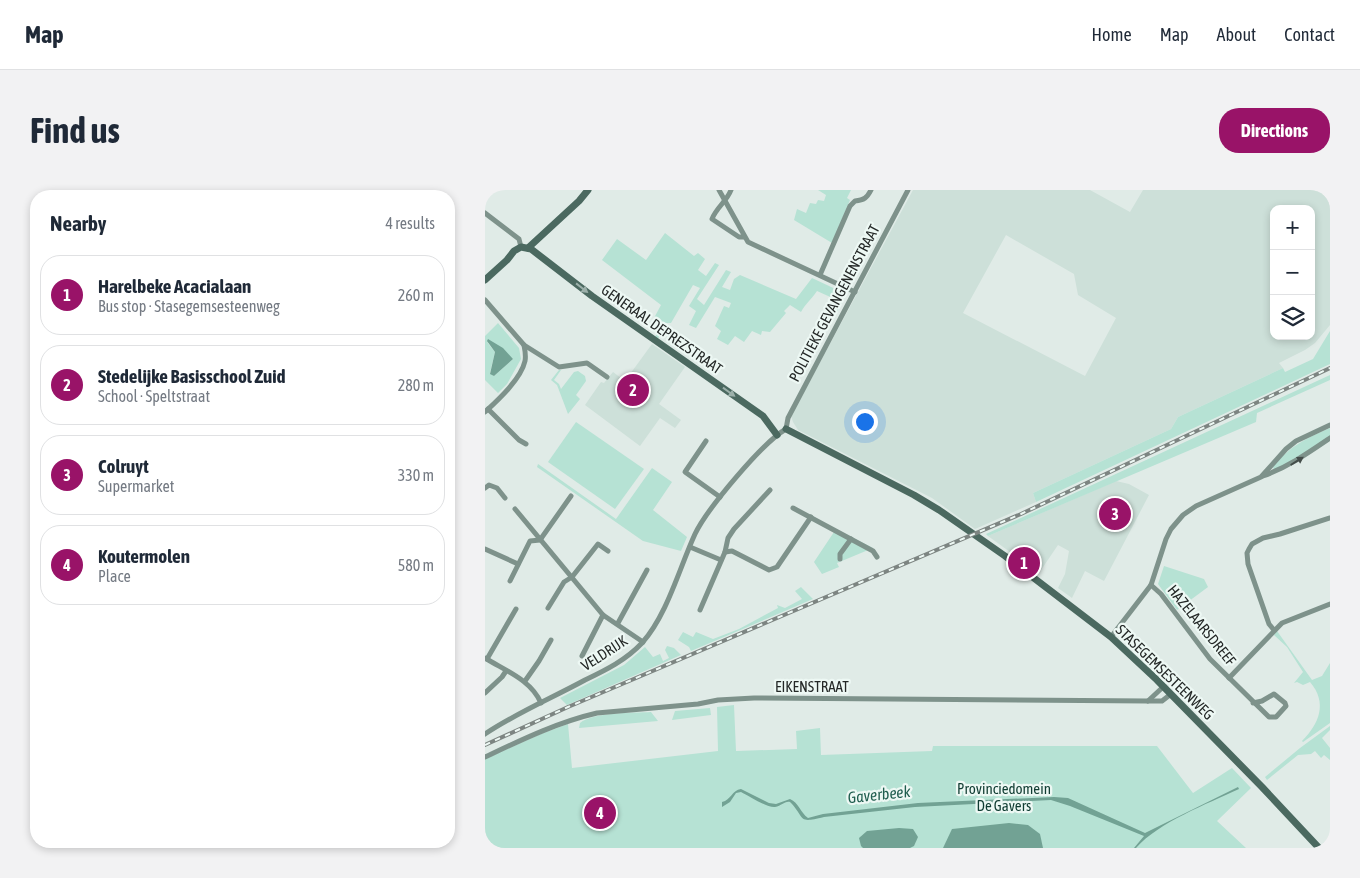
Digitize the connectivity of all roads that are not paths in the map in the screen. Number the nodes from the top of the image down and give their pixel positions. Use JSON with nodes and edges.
{"nodes":[{"id":1,"x":588,"y":190,"type":"edge"},
{"id":2,"x":719,"y":190,"type":"edge"},
{"id":3,"x":731,"y":190,"type":"edge"},
{"id":4,"x":871,"y":190,"type":"edge"},
{"id":5,"x":908,"y":190,"type":"edge"},
{"id":6,"x":725,"y":200,"type":"junction"},
{"id":7,"x":485,"y":213,"type":"edge"},
{"id":8,"x":744,"y":237,"type":"junction"},
{"id":9,"x":525,"y":248,"type":"junction"},
{"id":10,"x":820,"y":275,"type":"junction"},
{"id":11,"x":485,"y":280,"type":"edge"},
{"id":12,"x":855,"y":292,"type":"junction"},
{"id":13,"x":485,"y":300,"type":"edge"},
{"id":14,"x":524,"y":345,"type":"junction"},
{"id":15,"x":607,"y":377,"type":"dead end"},
{"id":16,"x":487,"y":411,"type":"edge"},
{"id":17,"x":1330,"y":425,"type":"edge"},
{"id":18,"x":786,"y":429,"type":"junction"},
{"id":19,"x":777,"y":435,"type":"junction"},
{"id":20,"x":1330,"y":438,"type":"edge"},
{"id":21,"x":706,"y":441,"type":"dead end"},
{"id":22,"x":526,"y":444,"type":"dead end"},
{"id":23,"x":1261,"y":477,"type":"junction"},
{"id":24,"x":486,"y":486,"type":"edge"},
{"id":25,"x":770,"y":490,"type":"dead end"},
{"id":26,"x":571,"y":496,"type":"dead end"},
{"id":27,"x":720,"y":497,"type":"junction"},
{"id":28,"x":505,"y":498,"type":"dead end"},
{"id":29,"x":793,"y":508,"type":"dead end"},
{"id":30,"x":515,"y":509,"type":"dead end"},
{"id":31,"x":811,"y":517,"type":"junction"},
{"id":32,"x":1330,"y":518,"type":"edge"},
{"id":33,"x":851,"y":539,"type":"junction"},
{"id":34,"x":540,"y":540,"type":"junction"},
{"id":35,"x":689,"y":547,"type":"junction"},
{"id":36,"x":485,"y":549,"type":"edge"},
{"id":37,"x":608,"y":552,"type":"dead end"},
{"id":38,"x":725,"y":552,"type":"junction"},
{"id":39,"x":877,"y":557,"type":"dead end"},
{"id":40,"x":840,"y":559,"type":"dead end"},
{"id":41,"x":721,"y":560,"type":"junction"},
{"id":42,"x":518,"y":564,"type":"junction"},
{"id":43,"x":647,"y":570,"type":"dead end"},
{"id":44,"x":572,"y":577,"type":"junction"},
{"id":45,"x":510,"y":581,"type":"dead end"},
{"id":46,"x":1151,"y":585,"type":"junction"},
{"id":47,"x":1330,"y":604,"type":"edge"},
{"id":48,"x":516,"y":608,"type":"dead end"},
{"id":49,"x":549,"y":608,"type":"dead end"},
{"id":50,"x":700,"y":610,"type":"dead end"},
{"id":51,"x":603,"y":615,"type":"junction"},
{"id":52,"x":618,"y":623,"type":"junction"},
{"id":53,"x":1274,"y":630,"type":"junction"},
{"id":54,"x":1111,"y":637,"type":"junction"},
{"id":55,"x":551,"y":640,"type":"dead end"},
{"id":56,"x":643,"y":642,"type":"junction"},
{"id":57,"x":582,"y":656,"type":"dead end"},
{"id":58,"x":486,"y":659,"type":"edge"},
{"id":59,"x":505,"y":670,"type":"junction"},
{"id":60,"x":1229,"y":678,"type":"junction"},
{"id":61,"x":525,"y":681,"type":"junction"},
{"id":62,"x":1163,"y":686,"type":"junction"},
{"id":63,"x":485,"y":694,"type":"edge"},
{"id":64,"x":1171,"y":694,"type":"junction"},
{"id":65,"x":1147,"y":702,"type":"junction"},
{"id":66,"x":541,"y":703,"type":"junction"},
{"id":67,"x":1253,"y":703,"type":"junction"},
{"id":68,"x":485,"y":734,"type":"edge"},
{"id":69,"x":485,"y":757,"type":"edge"},
{"id":70,"x":1319,"y":848,"type":"edge"}],
"edges":[{"from":1,"to":9,"type":"street"},
{"from":2,"to":6,"type":"street"},
{"from":3,"to":6,"type":"street"},
{"from":4,"to":10,"type":"street"},
{"from":5,"to":12,"type":"street","name":"POLITIEKE GEVANGENENSTRAAT"},
{"from":6,"to":8,"type":"street"},
{"from":6,"to":8,"type":"street"},
{"from":7,"to":9,"type":"street"},
{"from":8,"to":10,"type":"street"},
{"from":9,"to":11,"type":"street"},
{"from":9,"to":19,"type":"street","name":"GENERAAL DEPREZSTRAAT","one_way":true},
{"from":10,"to":12,"type":"street"},
{"from":12,"to":18,"type":"street","name":"POLITIEKE GEVANGENENSTRAAT"},
{"from":13,"to":14,"type":"street"},
{"from":14,"to":15,"type":"street"},
{"from":14,"to":16,"type":"street"},
{"from":16,"to":22,"type":"street"},
{"from":17,"to":23,"type":"street"},
{"from":18,"to":19,"type":"street","name":"VELDRIJK"},
{"from":18,"to":54,"type":"street","name":"STASEGEMSESTEENWEG"},
{"from":19,"to":27,"type":"street","name":"VELDRIJK"},
{"from":23,"to":20,"type":"street","one_way":true},
{"from":21,"to":27,"type":"street"},
{"from":23,"to":46,"type":"street"},
{"from":24,"to":28,"type":"street"},
{"from":25,"to":38,"type":"street"},
{"from":26,"to":34,"type":"street"},
{"from":27,"to":35,"type":"street","name":"VELDRIJK"},
{"from":29,"to":31,"type":"street"},
{"from":30,"to":34,"type":"street"},
{"from":31,"to":33,"type":"street"},
{"from":31,"to":38,"type":"street"},
{"from":32,"to":53,"type":"street"},
{"from":33,"to":39,"type":"street"},
{"from":33,"to":40,"type":"street"},
{"from":34,"to":42,"type":"street"},
{"from":34,"to":44,"type":"street"},
{"from":35,"to":41,"type":"street"},
{"from":35,"to":56,"type":"street","name":"VELDRIJK"},
{"from":36,"to":42,"type":"street"},
{"from":37,"to":44,"type":"street"},
{"from":38,"to":41,"type":"street"},
{"from":41,"to":50,"type":"street"},
{"from":42,"to":45,"type":"street"},
{"from":43,"to":52,"type":"street"},
{"from":44,"to":49,"type":"street"},
{"from":44,"to":51,"type":"street"},
{"from":46,"to":54,"type":"street"},
{"from":46,"to":60,"type":"street","name":"HAZELAARSDREEF"},
{"from":47,"to":53,"type":"street"},
{"from":48,"to":58,"type":"street"},
{"from":51,"to":52,"type":"street"},
{"from":51,"to":57,"type":"street"},
{"from":52,"to":56,"type":"street"},
{"from":53,"to":60,"type":"street"},
{"from":54,"to":62,"type":"street","name":"STASEGEMSESTEENWEG"},
{"from":55,"to":61,"type":"street"},
{"from":56,"to":66,"type":"street","name":"VELDRIJK"},
{"from":58,"to":59,"type":"street"},
{"from":59,"to":61,"type":"street"},
{"from":59,"to":63,"type":"street"},
{"from":60,"to":67,"type":"street","name":"HAZELAARSDREEF"},
{"from":61,"to":66,"type":"street"},
{"from":62,"to":64,"type":"street","name":"STASEGEMSESTEENWEG"},
{"from":62,"to":65,"type":"street"},
{"from":64,"to":65,"type":"street","name":"EIKENSTRAAT"},
{"from":64,"to":70,"type":"street","name":"STASEGEMSESTEENWEG"},
{"from":65,"to":69,"type":"street","name":"EIKENSTRAAT"},
{"from":66,"to":68,"type":"street","name":"VELDRIJK"},
{"from":67,"to":67,"type":"street","name":"HAZELAARSDREEF"}]}
